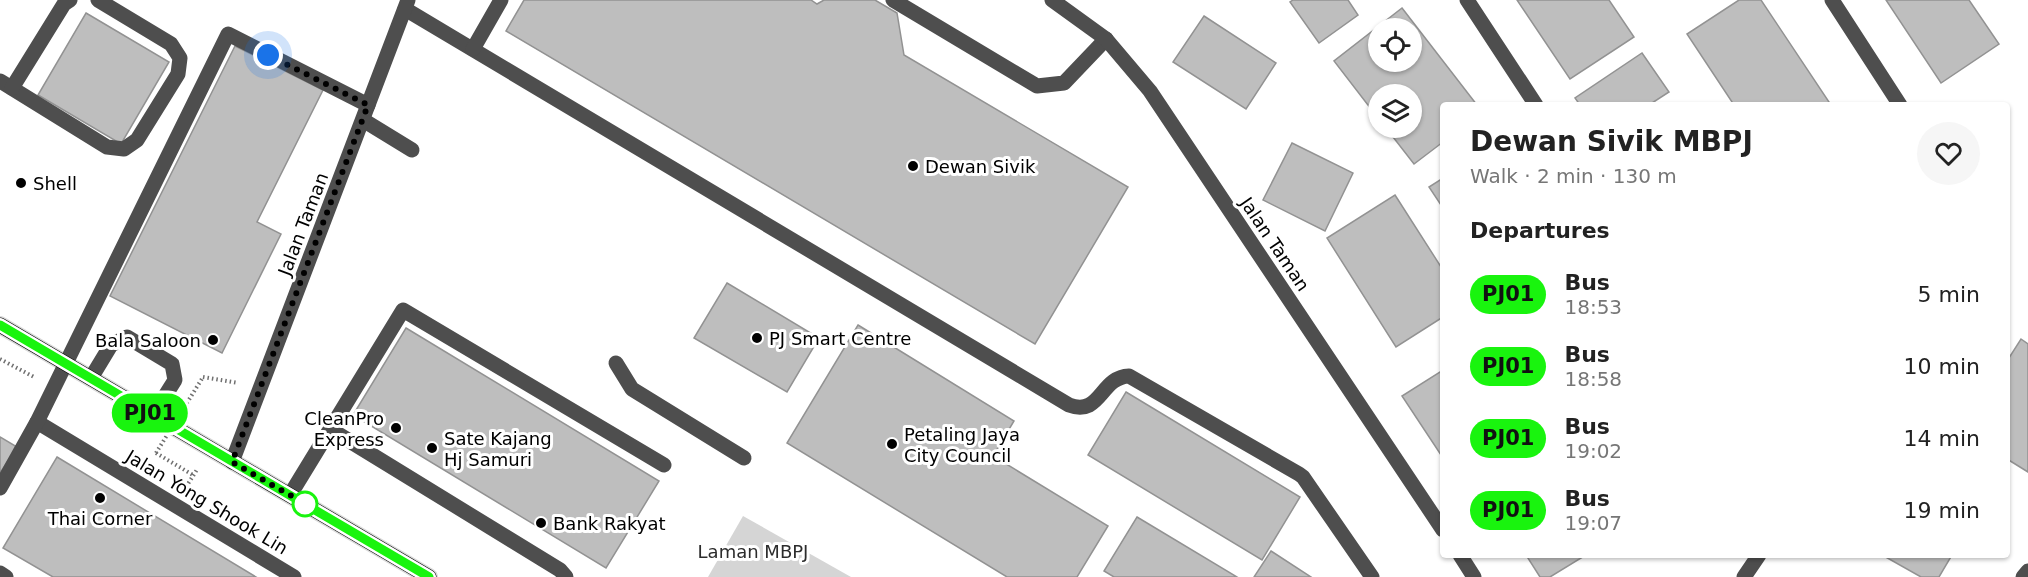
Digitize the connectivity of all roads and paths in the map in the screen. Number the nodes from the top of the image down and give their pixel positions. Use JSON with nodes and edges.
{"nodes":[{"id":1,"x":70,"y":0,"type":"edge"},
{"id":2,"x":98,"y":0,"type":"edge"},
{"id":3,"x":501,"y":0,"type":"edge"},
{"id":4,"x":893,"y":0,"type":"edge"},
{"id":5,"x":1052,"y":0,"type":"edge"},
{"id":6,"x":1467,"y":0,"type":"edge"},
{"id":7,"x":1832,"y":0,"type":"edge"},
{"id":8,"x":407,"y":4,"type":"edge"},
{"id":9,"x":1106,"y":39,"type":"junction"},
{"id":10,"x":473,"y":49,"type":"junction"},
{"id":11,"x":6,"y":85,"type":"edge"},
{"id":12,"x":1534,"y":102,"type":"edge"},
{"id":13,"x":1898,"y":102,"type":"edge"},
{"id":14,"x":368,"y":105,"type":"junction"},
{"id":15,"x":363,"y":120,"type":"junction"},
{"id":16,"x":412,"y":150,"type":"dead end"},
{"id":17,"x":0,"y":325,"type":"edge"},
{"id":18,"x":616,"y":363,"type":"dead end"},
{"id":19,"x":66,"y":364,"type":"junction"},
{"id":20,"x":91,"y":378,"type":"junction"},
{"id":21,"x":238,"y":383,"type":"dead end"},
{"id":22,"x":153,"y":415,"type":"junction"},
{"id":23,"x":38,"y":422,"type":"junction"},
{"id":24,"x":330,"y":429,"type":"junction"},
{"id":25,"x":209,"y":448,"type":"junction"},
{"id":26,"x":744,"y":458,"type":"dead end"},
{"id":27,"x":232,"y":462,"type":"junction"},
{"id":28,"x":664,"y":465,"type":"dead end"},
{"id":29,"x":194,"y":475,"type":"junction"},
{"id":30,"x":0,"y":488,"type":"edge"},
{"id":31,"x":290,"y":495,"type":"junction"},
{"id":32,"x":175,"y":506,"type":"junction"},
{"id":33,"x":1440,"y":526,"type":"edge"},
{"id":34,"x":1462,"y":558,"type":"edge"},
{"id":35,"x":1757,"y":558,"type":"edge"},
{"id":36,"x":2028,"y":571,"type":"edge"},
{"id":37,"x":0,"y":573,"type":"edge"},
{"id":38,"x":6,"y":577,"type":"edge"},
{"id":39,"x":294,"y":577,"type":"edge"},
{"id":40,"x":429,"y":577,"type":"edge"},
{"id":41,"x":566,"y":577,"type":"edge"},
{"id":42,"x":1372,"y":577,"type":"edge"},
{"id":43,"x":1474,"y":577,"type":"edge"},
{"id":44,"x":1744,"y":577,"type":"edge"},
{"id":45,"x":2023,"y":577,"type":"edge"}],
"edges":[{"from":1,"to":11,"type":"street"},
{"from":2,"to":11,"type":"street"},
{"from":3,"to":10,"type":"street"},
{"from":4,"to":9,"type":"street"},
{"from":5,"to":9,"type":"street","name":"Jalan Taman"},
{"from":6,"to":12,"type":"street"},
{"from":7,"to":13,"type":"street"},
{"from":8,"to":10,"type":"street"},
{"from":8,"to":14,"type":"street","name":"Jalan Taman"},
{"from":9,"to":33,"type":"street","name":"Jalan Taman"},
{"from":10,"to":42,"type":"street"},
{"from":14,"to":15,"type":"street","name":"Jalan Taman"},
{"from":14,"to":19,"type":"street"},
{"from":15,"to":16,"type":"street"},
{"from":15,"to":27,"type":"street","name":"Jalan Taman"},
{"from":17,"to":19,"type":"main road"},
{"from":18,"to":26,"type":"street"},
{"from":19,"to":20,"type":"main road"},
{"from":19,"to":23,"type":"street"},
{"from":20,"to":22,"type":"main road"},
{"from":20,"to":22,"type":"street"},
{"from":21,"to":29,"type":"path","bridge":true},
{"from":22,"to":25,"type":"main road"},
{"from":23,"to":30,"type":"street"},
{"from":23,"to":32,"type":"street","name":"Jalan Yong Shook Lin"},
{"from":24,"to":28,"type":"street"},
{"from":24,"to":31,"type":"street"},
{"from":24,"to":41,"type":"street"},
{"from":25,"to":27,"type":"main road"},
{"from":25,"to":29,"type":"path"},
{"from":27,"to":31,"type":"main road"},
{"from":29,"to":32,"type":"path"},
{"from":31,"to":40,"type":"main road"},
{"from":32,"to":39,"type":"street","name":"Jalan Yong Shook Lin"},
{"from":34,"to":43,"type":"street"},
{"from":35,"to":44,"type":"street"},
{"from":36,"to":45,"type":"street"},
{"from":37,"to":38,"type":"street"}]}
